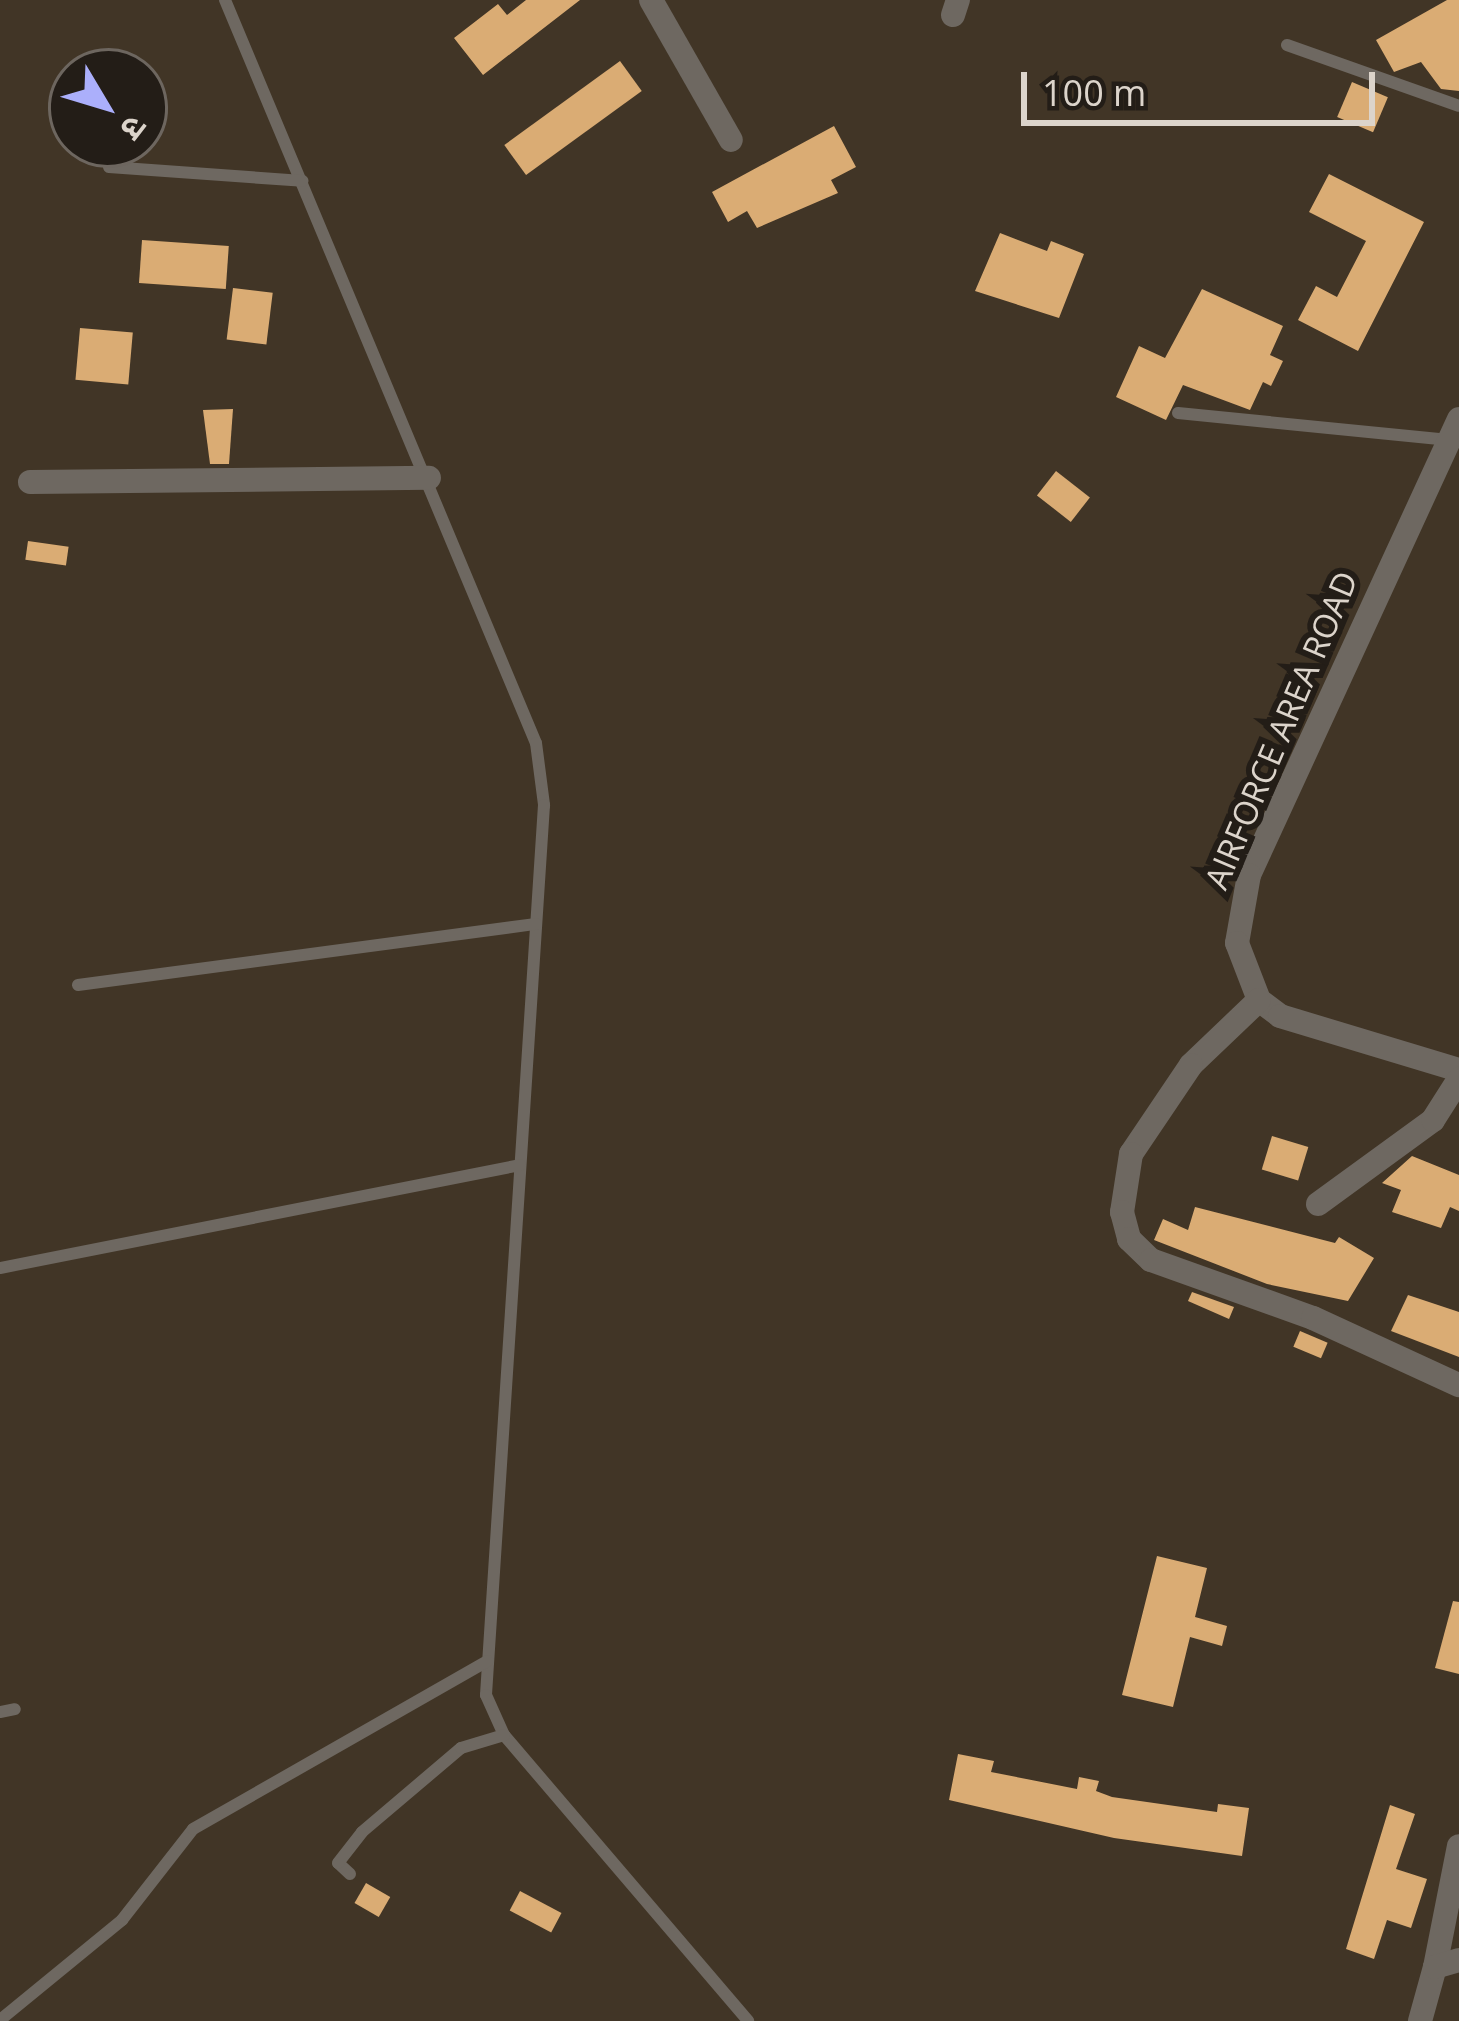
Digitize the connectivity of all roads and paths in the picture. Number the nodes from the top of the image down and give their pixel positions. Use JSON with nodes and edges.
{"nodes":[{"id":1,"x":225,"y":0,"type":"edge"},
{"id":2,"x":651,"y":0,"type":"edge"},
{"id":3,"x":1287,"y":45,"type":"dead end"},
{"id":4,"x":1459,"y":106,"type":"edge"},
{"id":5,"x":731,"y":140,"type":"dead end"},
{"id":6,"x":123,"y":168,"type":"edge"},
{"id":7,"x":302,"y":181,"type":"junction"},
{"id":8,"x":1178,"y":412,"type":"dead end"},
{"id":9,"x":1454,"y":430,"type":"edge"},
{"id":10,"x":429,"y":478,"type":"junction"},
{"id":11,"x":30,"y":482,"type":"dead end"},
{"id":12,"x":536,"y":924,"type":"junction"},
{"id":13,"x":78,"y":985,"type":"dead end"},
{"id":14,"x":1259,"y":1000,"type":"junction"},
{"id":15,"x":1459,"y":1074,"type":"edge"},
{"id":16,"x":520,"y":1165,"type":"junction"},
{"id":17,"x":1318,"y":1204,"type":"dead end"},
{"id":18,"x":0,"y":1268,"type":"edge"},
{"id":19,"x":1459,"y":1384,"type":"edge"},
{"id":20,"x":488,"y":1661,"type":"junction"},
{"id":21,"x":504,"y":1735,"type":"junction"},
{"id":22,"x":1459,"y":1846,"type":"edge"},
{"id":23,"x":350,"y":1874,"type":"dead end"},
{"id":24,"x":1447,"y":1963,"type":"edge"},
{"id":25,"x":0,"y":2020,"type":"edge"},
{"id":26,"x":748,"y":2021,"type":"edge"},
{"id":27,"x":1420,"y":2021,"type":"edge"}],
"edges":[{"from":1,"to":7,"type":"lane"},
{"from":2,"to":5,"type":"street"},
{"from":3,"to":4,"type":"lane"},
{"from":6,"to":7,"type":"lane"},
{"from":7,"to":10,"type":"lane"},
{"from":8,"to":9,"type":"lane"},
{"from":9,"to":14,"type":"street","name":"AIRFORCE AREA ROAD"},
{"from":10,"to":11,"type":"street"},
{"from":10,"to":12,"type":"lane"},
{"from":12,"to":13,"type":"lane"},
{"from":12,"to":16,"type":"lane"},
{"from":14,"to":15,"type":"street"},
{"from":14,"to":19,"type":"street"},
{"from":15,"to":17,"type":"street"},
{"from":16,"to":18,"type":"lane"},
{"from":16,"to":20,"type":"lane"},
{"from":20,"to":21,"type":"lane"},
{"from":20,"to":25,"type":"lane"},
{"from":21,"to":23,"type":"lane"},
{"from":21,"to":26,"type":"lane"},
{"from":22,"to":24,"type":"street"},
{"from":24,"to":27,"type":"street"}]}
